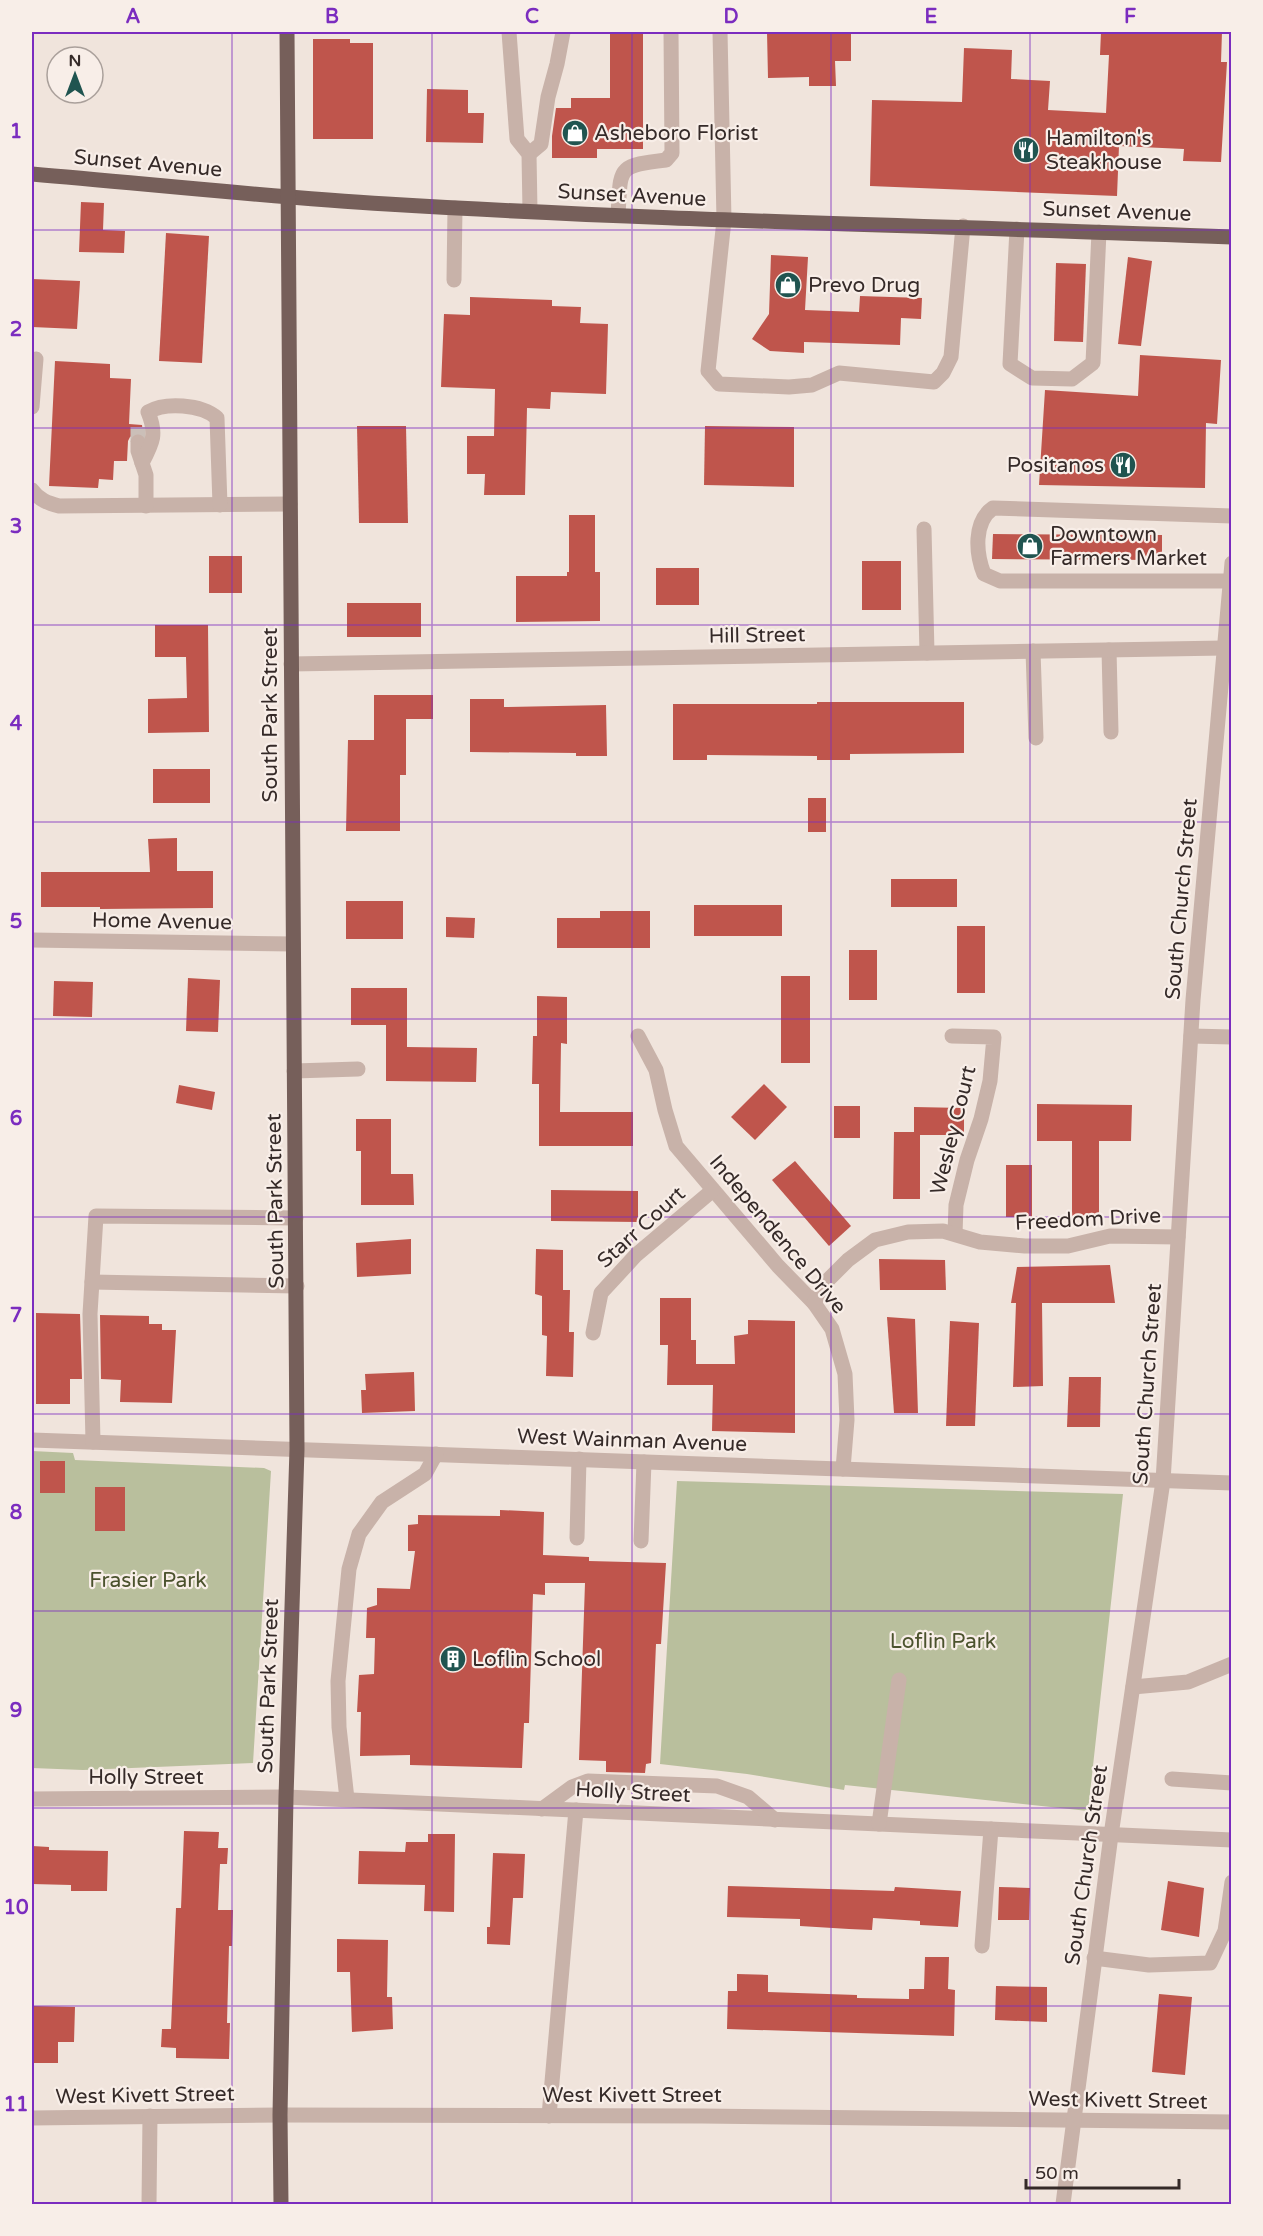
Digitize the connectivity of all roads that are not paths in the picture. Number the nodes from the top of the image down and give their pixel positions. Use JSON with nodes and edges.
{"nodes":[{"id":1,"x":287,"y":32,"type":"edge"},
{"id":2,"x":509,"y":32,"type":"edge"},
{"id":3,"x":563,"y":32,"type":"edge"},
{"id":4,"x":671,"y":32,"type":"edge"},
{"id":5,"x":720,"y":32,"type":"edge"},
{"id":6,"x":530,"y":154,"type":"junction"},
{"id":7,"x":32,"y":174,"type":"edge"},
{"id":8,"x":288,"y":198,"type":"junction"},
{"id":9,"x":455,"y":208,"type":"junction"},
{"id":10,"x":530,"y":211,"type":"junction"},
{"id":11,"x":618,"y":215,"type":"junction"},
{"id":12,"x":724,"y":220,"type":"junction"},
{"id":13,"x":963,"y":226,"type":"junction"},
{"id":14,"x":1017,"y":228,"type":"junction"},
{"id":15,"x":1099,"y":232,"type":"junction"},
{"id":16,"x":1232,"y":237,"type":"edge"},
{"id":17,"x":454,"y":280,"type":"dead end"},
{"id":18,"x":36,"y":359,"type":"dead end"},
{"id":19,"x":32,"y":407,"type":"edge"},
{"id":20,"x":138,"y":442,"type":"tunnel mouth"},
{"id":21,"x":142,"y":463,"type":"junction"},
{"id":22,"x":32,"y":490,"type":"edge"},
{"id":23,"x":290,"y":504,"type":"junction"},
{"id":24,"x":220,"y":505,"type":"junction"},
{"id":25,"x":146,"y":506,"type":"junction"},
{"id":26,"x":1232,"y":516,"type":"edge"},
{"id":27,"x":924,"y":529,"type":"dead end"},
{"id":28,"x":1232,"y":563,"type":"edge"},
{"id":29,"x":1230,"y":581,"type":"junction"},
{"id":30,"x":1224,"y":648,"type":"junction"},
{"id":31,"x":1109,"y":650,"type":"junction"},
{"id":32,"x":1033,"y":651,"type":"junction"},
{"id":33,"x":927,"y":653,"type":"junction"},
{"id":34,"x":291,"y":664,"type":"junction"},
{"id":35,"x":1111,"y":732,"type":"dead end"},
{"id":36,"x":1036,"y":738,"type":"dead end"},
{"id":37,"x":32,"y":940,"type":"edge"},
{"id":38,"x":293,"y":944,"type":"junction"},
{"id":39,"x":638,"y":1036,"type":"dead end"},
{"id":40,"x":952,"y":1036,"type":"dead end"},
{"id":41,"x":1191,"y":1036,"type":"junction"},
{"id":42,"x":1232,"y":1037,"type":"edge"},
{"id":43,"x":358,"y":1069,"type":"dead end"},
{"id":44,"x":294,"y":1071,"type":"junction"},
{"id":45,"x":713,"y":1190,"type":"junction"},
{"id":46,"x":296,"y":1218,"type":"junction"},
{"id":47,"x":955,"y":1234,"type":"junction"},
{"id":48,"x":1178,"y":1237,"type":"junction"},
{"id":49,"x":92,"y":1282,"type":"junction"},
{"id":50,"x":297,"y":1286,"type":"junction"},
{"id":51,"x":814,"y":1304,"type":"junction"},
{"id":52,"x":593,"y":1333,"type":"dead end"},
{"id":53,"x":32,"y":1440,"type":"edge"},
{"id":54,"x":93,"y":1442,"type":"junction"},
{"id":55,"x":297,"y":1449,"type":"junction"},
{"id":56,"x":436,"y":1454,"type":"junction"},
{"id":57,"x":579,"y":1460,"type":"junction"},
{"id":58,"x":644,"y":1462,"type":"junction"},
{"id":59,"x":843,"y":1469,"type":"junction"},
{"id":60,"x":1162,"y":1481,"type":"junction"},
{"id":61,"x":1232,"y":1483,"type":"edge"},
{"id":62,"x":577,"y":1538,"type":"dead end"},
{"id":63,"x":641,"y":1541,"type":"dead end"},
{"id":64,"x":1232,"y":1664,"type":"edge"},
{"id":65,"x":899,"y":1680,"type":"dead end"},
{"id":66,"x":1132,"y":1687,"type":"junction"},
{"id":67,"x":1172,"y":1779,"type":"dead end"},
{"id":68,"x":1232,"y":1783,"type":"edge"},
{"id":69,"x":286,"y":1797,"type":"junction"},
{"id":70,"x":32,"y":1799,"type":"edge"},
{"id":71,"x":347,"y":1800,"type":"junction"},
{"id":72,"x":542,"y":1809,"type":"junction"},
{"id":73,"x":576,"y":1810,"type":"junction"},
{"id":74,"x":776,"y":1820,"type":"junction"},
{"id":75,"x":879,"y":1824,"type":"junction"},
{"id":76,"x":991,"y":1830,"type":"junction"},
{"id":77,"x":1111,"y":1835,"type":"junction"},
{"id":78,"x":1232,"y":1840,"type":"edge"},
{"id":79,"x":1232,"y":1882,"type":"edge"},
{"id":80,"x":982,"y":1946,"type":"dead end"},
{"id":81,"x":1094,"y":1958,"type":"junction"},
{"id":82,"x":280,"y":2115,"type":"junction"},
{"id":83,"x":150,"y":2116,"type":"junction"},
{"id":84,"x":549,"y":2116,"type":"junction"},
{"id":85,"x":32,"y":2118,"type":"edge"},
{"id":86,"x":1072,"y":2121,"type":"junction"},
{"id":87,"x":1232,"y":2122,"type":"edge"},
{"id":88,"x":149,"y":2205,"type":"edge"},
{"id":89,"x":281,"y":2205,"type":"edge"},
{"id":90,"x":1063,"y":2205,"type":"edge"}],
"edges":[{"from":1,"to":8,"type":"main road","name":"South Park Street"},
{"from":2,"to":6,"type":"street"},
{"from":3,"to":6,"type":"street"},
{"from":4,"to":11,"type":"street"},
{"from":5,"to":12,"type":"street"},
{"from":6,"to":10,"type":"street"},
{"from":7,"to":8,"type":"main road","name":"Sunset Avenue"},
{"from":8,"to":9,"type":"main road","name":"Sunset Avenue"},
{"from":8,"to":23,"type":"main road","name":"South Park Street"},
{"from":9,"to":10,"type":"main road","name":"Sunset Avenue"},
{"from":9,"to":17,"type":"street"},
{"from":10,"to":11,"type":"main road","name":"Sunset Avenue"},
{"from":11,"to":12,"type":"main road","name":"Sunset Avenue"},
{"from":12,"to":13,"type":"main road","name":"Sunset Avenue"},
{"from":12,"to":13,"type":"street"},
{"from":13,"to":14,"type":"main road","name":"Sunset Avenue"},
{"from":14,"to":15,"type":"main road","name":"Sunset Avenue"},
{"from":14,"to":15,"type":"street"},
{"from":15,"to":16,"type":"main road","name":"Sunset Avenue"},
{"from":18,"to":19,"type":"street"},
{"from":20,"to":21,"type":"street"},
{"from":21,"to":24,"type":"street"},
{"from":21,"to":25,"type":"street"},
{"from":22,"to":25,"type":"street"},
{"from":23,"to":24,"type":"street"},
{"from":23,"to":34,"type":"main road","name":"South Park Street"},
{"from":24,"to":25,"type":"street"},
{"from":26,"to":29,"type":"street"},
{"from":27,"to":33,"type":"street"},
{"from":28,"to":29,"type":"street","name":"South Church Street"},
{"from":29,"to":30,"type":"street","name":"South Church Street"},
{"from":30,"to":31,"type":"street","name":"Hill Street"},
{"from":30,"to":41,"type":"street","name":"South Church Street"},
{"from":31,"to":32,"type":"street","name":"Hill Street"},
{"from":31,"to":35,"type":"street"},
{"from":32,"to":33,"type":"street","name":"Hill Street"},
{"from":32,"to":36,"type":"street"},
{"from":33,"to":34,"type":"street","name":"Hill Street"},
{"from":34,"to":38,"type":"main road","name":"South Park Street"},
{"from":37,"to":38,"type":"street","name":"Home Avenue"},
{"from":38,"to":44,"type":"main road","name":"South Park Street"},
{"from":39,"to":45,"type":"street","name":"Independence Drive"},
{"from":40,"to":47,"type":"street","name":"Wesley Court"},
{"from":41,"to":42,"type":"street"},
{"from":41,"to":48,"type":"street","name":"South Church Street"},
{"from":43,"to":44,"type":"street"},
{"from":44,"to":46,"type":"main road","name":"South Park Street"},
{"from":45,"to":51,"type":"street","name":"Independence Drive"},
{"from":45,"to":52,"type":"street","name":"Starr Court"},
{"from":46,"to":49,"type":"street"},
{"from":46,"to":50,"type":"main road","name":"South Park Street"},
{"from":47,"to":48,"type":"street","name":"Freedom Drive"},
{"from":47,"to":51,"type":"street","name":"Freedom Drive"},
{"from":48,"to":60,"type":"street","name":"South Church Street"},
{"from":49,"to":50,"type":"street"},
{"from":49,"to":54,"type":"street"},
{"from":50,"to":55,"type":"main road","name":"South Park Street"},
{"from":51,"to":59,"type":"street","name":"Independence Drive"},
{"from":53,"to":54,"type":"street","name":"West Wainman Avenue"},
{"from":54,"to":55,"type":"street","name":"West Wainman Avenue"},
{"from":55,"to":56,"type":"street","name":"West Wainman Avenue"},
{"from":55,"to":69,"type":"main road","name":"South Park Street"},
{"from":56,"to":57,"type":"street","name":"West Wainman Avenue"},
{"from":56,"to":71,"type":"street"},
{"from":57,"to":58,"type":"street","name":"West Wainman Avenue"},
{"from":57,"to":62,"type":"street"},
{"from":58,"to":59,"type":"street","name":"West Wainman Avenue"},
{"from":58,"to":63,"type":"street"},
{"from":59,"to":60,"type":"street","name":"West Wainman Avenue"},
{"from":60,"to":61,"type":"street","name":"West Wainman Avenue"},
{"from":60,"to":66,"type":"street","name":"South Church Street"},
{"from":64,"to":66,"type":"street"},
{"from":65,"to":75,"type":"street"},
{"from":66,"to":77,"type":"street","name":"South Church Street"},
{"from":67,"to":68,"type":"street"},
{"from":69,"to":70,"type":"street","name":"Holly Street"},
{"from":69,"to":71,"type":"street","name":"Holly Street"},
{"from":69,"to":82,"type":"main road","name":"South Park Street"},
{"from":71,"to":72,"type":"street","name":"Holly Street"},
{"from":72,"to":73,"type":"street","name":"Holly Street"},
{"from":72,"to":74,"type":"street"},
{"from":73,"to":74,"type":"street","name":"Holly Street"},
{"from":73,"to":84,"type":"street"},
{"from":74,"to":75,"type":"street","name":"Holly Street"},
{"from":75,"to":76,"type":"street","name":"Holly Street"},
{"from":76,"to":77,"type":"street","name":"Holly Street"},
{"from":76,"to":80,"type":"street"},
{"from":77,"to":78,"type":"street","name":"Holly Street"},
{"from":77,"to":81,"type":"street","name":"South Church Street"},
{"from":79,"to":81,"type":"street"},
{"from":81,"to":86,"type":"street","name":"South Church Street"},
{"from":82,"to":83,"type":"street","name":"West Kivett Street"},
{"from":82,"to":84,"type":"street","name":"West Kivett Street"},
{"from":82,"to":89,"type":"main road","name":"South Park Street"},
{"from":83,"to":85,"type":"street","name":"West Kivett Street"},
{"from":83,"to":88,"type":"street"},
{"from":84,"to":86,"type":"street","name":"West Kivett Street"},
{"from":86,"to":87,"type":"street","name":"West Kivett Street"},
{"from":86,"to":90,"type":"street","name":"South Church Street"}]}
